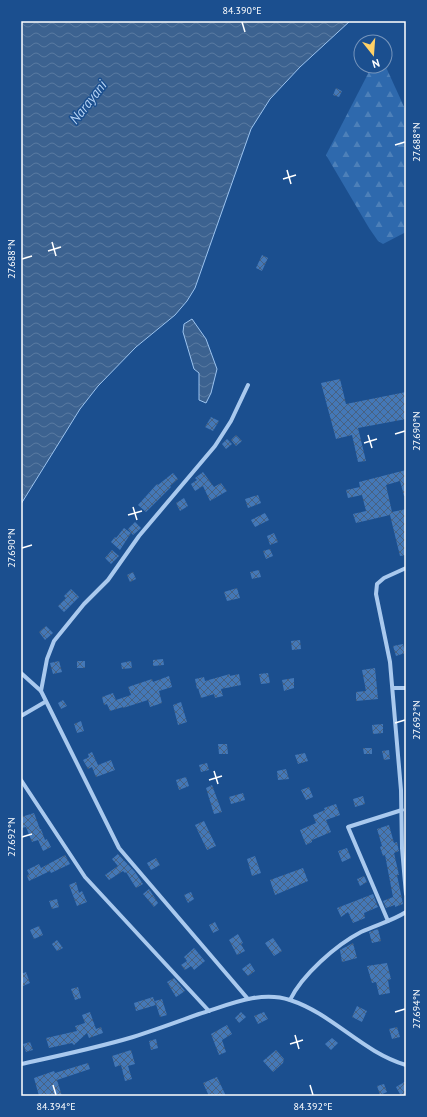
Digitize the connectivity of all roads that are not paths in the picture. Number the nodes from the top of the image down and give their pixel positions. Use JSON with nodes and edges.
{"nodes":[{"id":1,"x":248,"y":385,"type":"dead end"},
{"id":2,"x":406,"y":568,"type":"edge"},
{"id":3,"x":21,"y":673,"type":"edge"},
{"id":4,"x":392,"y":688,"type":"junction"},
{"id":5,"x":406,"y":688,"type":"edge"},
{"id":6,"x":41,"y":691,"type":"junction"},
{"id":7,"x":45,"y":702,"type":"junction"},
{"id":8,"x":21,"y":716,"type":"edge"},
{"id":9,"x":21,"y":780,"type":"edge"},
{"id":10,"x":402,"y":810,"type":"junction"},
{"id":11,"x":406,"y":894,"type":"edge"},
{"id":12,"x":406,"y":912,"type":"edge"},
{"id":13,"x":388,"y":921,"type":"junction"},
{"id":14,"x":248,"y":999,"type":"junction"},
{"id":15,"x":290,"y":1000,"type":"junction"},
{"id":16,"x":209,"y":1011,"type":"junction"},
{"id":17,"x":21,"y":1064,"type":"edge"},
{"id":18,"x":406,"y":1065,"type":"edge"}],
"edges":[{"from":1,"to":6,"type":"street"},
{"from":2,"to":4,"type":"street"},
{"from":3,"to":6,"type":"street"},
{"from":4,"to":5,"type":"street"},
{"from":4,"to":10,"type":"street"},
{"from":6,"to":7,"type":"street"},
{"from":7,"to":8,"type":"street"},
{"from":7,"to":14,"type":"street"},
{"from":9,"to":16,"type":"street"},
{"from":10,"to":11,"type":"street"},
{"from":10,"to":13,"type":"street"},
{"from":12,"to":13,"type":"street"},
{"from":13,"to":15,"type":"street"},
{"from":14,"to":15,"type":"street"},
{"from":14,"to":16,"type":"street"},
{"from":15,"to":18,"type":"street"},
{"from":16,"to":17,"type":"street"}]}
